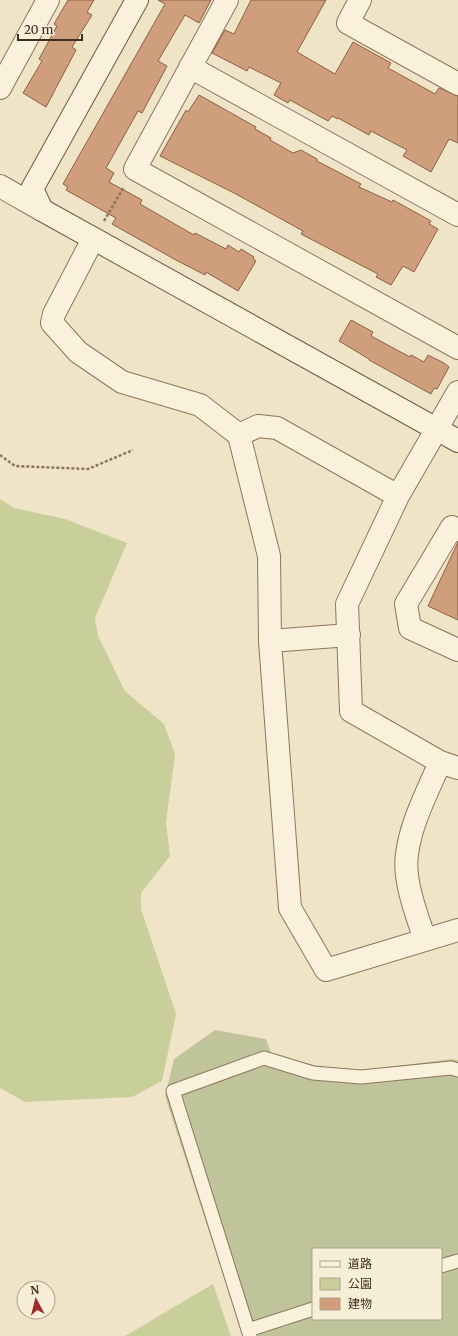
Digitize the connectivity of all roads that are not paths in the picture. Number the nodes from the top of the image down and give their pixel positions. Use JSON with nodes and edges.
{"nodes":[{"id":1,"x":48,"y":0,"type":"edge"},
{"id":2,"x":137,"y":0,"type":"edge"},
{"id":3,"x":227,"y":0,"type":"edge"},
{"id":4,"x":360,"y":0,"type":"edge"},
{"id":5,"x":7,"y":57,"type":"edge"},
{"id":6,"x":190,"y":67,"type":"junction"},
{"id":7,"x":458,"y":84,"type":"edge"},
{"id":8,"x":0,"y":88,"type":"edge"},
{"id":9,"x":0,"y":186,"type":"edge"},
{"id":10,"x":42,"y":210,"type":"junction"},
{"id":11,"x":458,"y":215,"type":"edge"},
{"id":12,"x":93,"y":239,"type":"junction"},
{"id":13,"x":458,"y":348,"type":"edge"},
{"id":14,"x":458,"y":392,"type":"edge"},
{"id":15,"x":435,"y":429,"type":"junction"},
{"id":16,"x":239,"y":435,"type":"junction"},
{"id":17,"x":458,"y":441,"type":"edge"},
{"id":18,"x":398,"y":496,"type":"junction"},
{"id":19,"x":458,"y":530,"type":"edge"},
{"id":20,"x":348,"y":635,"type":"junction"},
{"id":21,"x":270,"y":641,"type":"junction"},
{"id":22,"x":458,"y":650,"type":"edge"},
{"id":23,"x":449,"y":765,"type":"edge"},
{"id":24,"x":458,"y":930,"type":"edge"},
{"id":25,"x":425,"y":940,"type":"junction"},
{"id":26,"x":458,"y":1070,"type":"edge"},
{"id":27,"x":458,"y":1261,"type":"edge"},
{"id":28,"x":442,"y":1266,"type":"edge"},
{"id":29,"x":312,"y":1308,"type":"edge"},
{"id":30,"x":249,"y":1333,"type":"edge"}],
"edges":[{"from":1,"to":5,"type":"street"},
{"from":2,"to":10,"type":"street"},
{"from":3,"to":6,"type":"street"},
{"from":4,"to":7,"type":"street"},
{"from":5,"to":8,"type":"street"},
{"from":6,"to":11,"type":"street"},
{"from":6,"to":13,"type":"street"},
{"from":9,"to":10,"type":"street"},
{"from":10,"to":12,"type":"street"},
{"from":12,"to":15,"type":"street"},
{"from":12,"to":16,"type":"street"},
{"from":14,"to":15,"type":"street"},
{"from":15,"to":17,"type":"street"},
{"from":15,"to":18,"type":"street"},
{"from":16,"to":18,"type":"street"},
{"from":16,"to":21,"type":"street"},
{"from":18,"to":20,"type":"street"},
{"from":19,"to":22,"type":"street"},
{"from":20,"to":21,"type":"street"},
{"from":20,"to":23,"type":"street"},
{"from":21,"to":25,"type":"street"},
{"from":23,"to":25,"type":"street"},
{"from":24,"to":25,"type":"street"},
{"from":26,"to":30,"type":"lane"},
{"from":27,"to":28,"type":"lane"},
{"from":29,"to":30,"type":"lane"}]}
